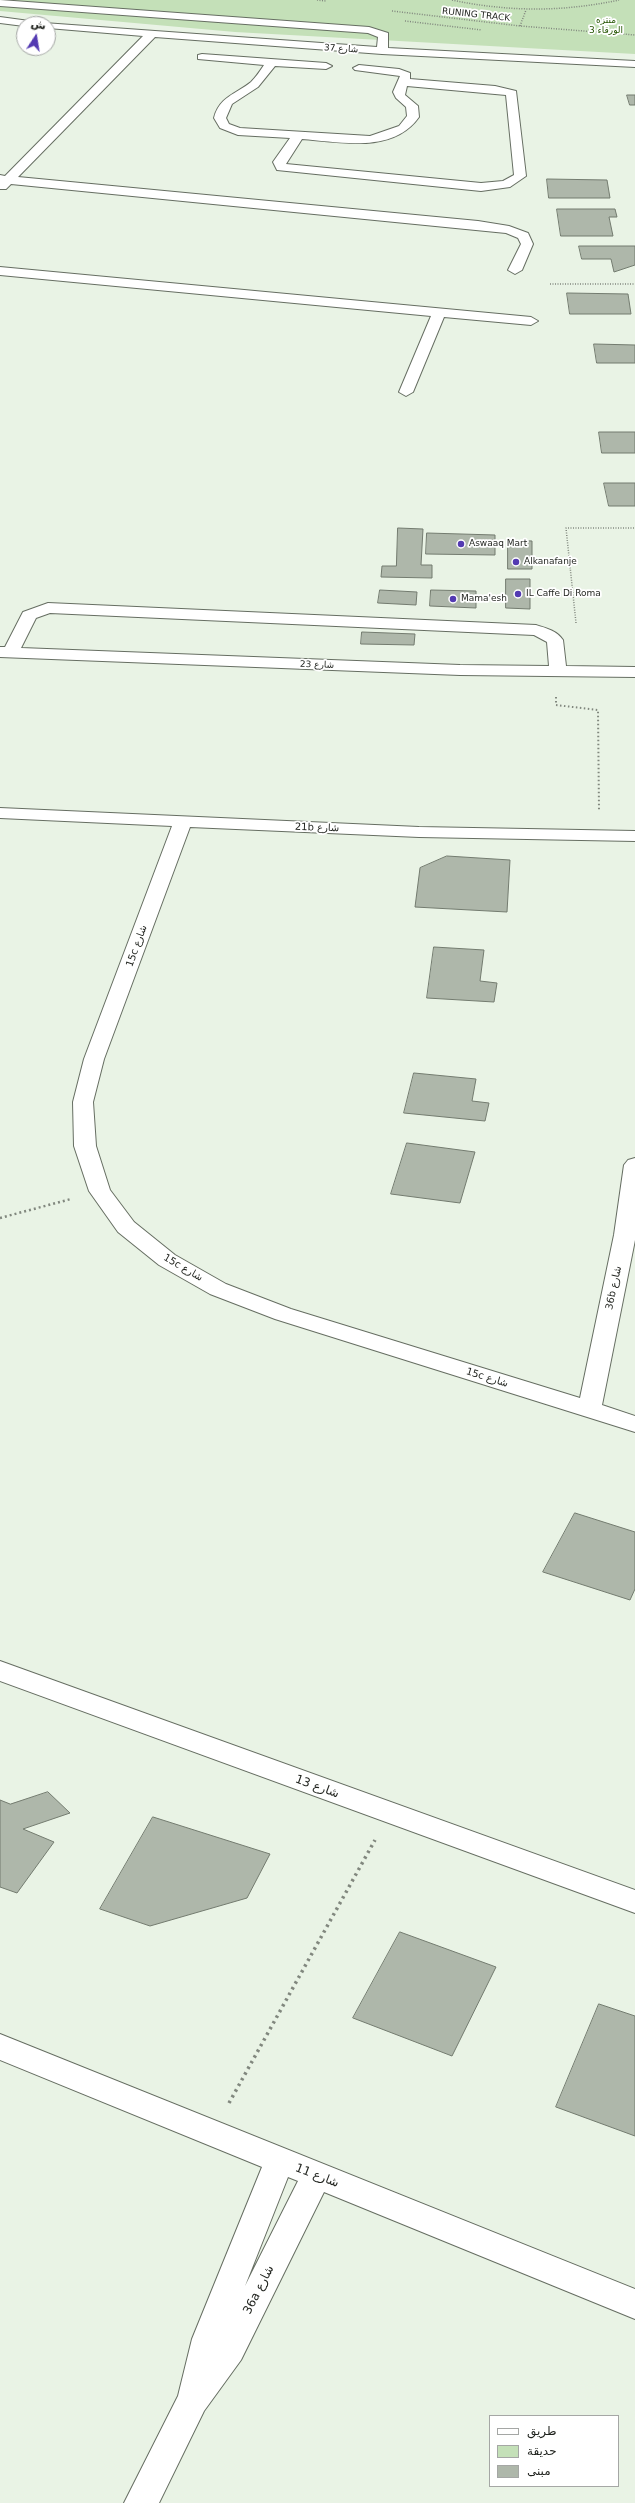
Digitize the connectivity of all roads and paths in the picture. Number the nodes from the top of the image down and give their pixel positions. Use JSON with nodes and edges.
{"nodes":[{"id":1,"x":317,"y":0,"type":"edge"},
{"id":2,"x":325,"y":0,"type":"edge"},
{"id":3,"x":452,"y":0,"type":"edge"},
{"id":4,"x":619,"y":0,"type":"edge"},
{"id":5,"x":0,"y":3,"type":"edge"},
{"id":6,"x":384,"y":10,"type":"dead end"},
{"id":7,"x":526,"y":10,"type":"junction"},
{"id":8,"x":0,"y":20,"type":"edge"},
{"id":9,"x":398,"y":20,"type":"dead end"},
{"id":10,"x":16,"y":22,"type":"edge"},
{"id":11,"x":56,"y":26,"type":"edge"},
{"id":12,"x":520,"y":26,"type":"junction"},
{"id":13,"x":485,"y":31,"type":"dead end"},
{"id":14,"x":151,"y":34,"type":"junction"},
{"id":15,"x":635,"y":35,"type":"edge"},
{"id":16,"x":354,"y":50,"type":"junction"},
{"id":17,"x":382,"y":51,"type":"junction"},
{"id":18,"x":202,"y":57,"type":"dead end"},
{"id":19,"x":272,"y":62,"type":"junction"},
{"id":20,"x":635,"y":64,"type":"edge"},
{"id":21,"x":349,"y":67,"type":"junction"},
{"id":22,"x":404,"y":82,"type":"junction"},
{"id":23,"x":298,"y":136,"type":"junction"},
{"id":24,"x":3,"y":182,"type":"edge"},
{"id":25,"x":515,"y":270,"type":"dead end"},
{"id":26,"x":0,"y":271,"type":"edge"},
{"id":27,"x":550,"y":284,"type":"dead end"},
{"id":28,"x":635,"y":284,"type":"edge"},
{"id":29,"x":439,"y":313,"type":"junction"},
{"id":30,"x":531,"y":321,"type":"dead end"},
{"id":31,"x":406,"y":392,"type":"dead end"},
{"id":32,"x":635,"y":528,"type":"edge"},
{"id":33,"x":5,"y":652,"type":"edge"},
{"id":34,"x":558,"y":671,"type":"junction"},
{"id":35,"x":582,"y":672,"type":"junction"},
{"id":36,"x":635,"y":672,"type":"edge"},
{"id":37,"x":0,"y":813,"type":"edge"},
{"id":38,"x":182,"y":823,"type":"junction"},
{"id":39,"x":600,"y":835,"type":"junction"},
{"id":40,"x":635,"y":836,"type":"edge"},
{"id":41,"x":635,"y":1165,"type":"edge"},
{"id":42,"x":100,"y":1191,"type":"junction"},
{"id":43,"x":0,"y":1218,"type":"edge"},
{"id":44,"x":589,"y":1410,"type":"junction"},
{"id":45,"x":635,"y":1424,"type":"edge"},
{"id":46,"x":0,"y":1671,"type":"edge"},
{"id":47,"x":390,"y":1813,"type":"junction"},
{"id":48,"x":635,"y":1902,"type":"edge"},
{"id":49,"x":0,"y":2047,"type":"edge"},
{"id":50,"x":213,"y":2134,"type":"junction"},
{"id":51,"x":279,"y":2162,"type":"junction"},
{"id":52,"x":316,"y":2176,"type":"junction"},
{"id":53,"x":635,"y":2304,"type":"edge"},
{"id":54,"x":193,"y":2400,"type":"junction"},
{"id":55,"x":140,"y":2503,"type":"edge"}],
"edges":[{"from":1,"to":2,"type":"path"},
{"from":3,"to":7,"type":"path"},
{"from":4,"to":7,"type":"path"},
{"from":5,"to":17,"type":"street"},
{"from":6,"to":12,"type":"path","name":"RUNING TRACK"},
{"from":7,"to":12,"type":"path"},
{"from":8,"to":10,"type":"street"},
{"from":9,"to":13,"type":"path"},
{"from":11,"to":14,"type":"street","name":"شارع 37"},
{"from":12,"to":15,"type":"path","name":"RUNING TRACK"},
{"from":14,"to":16,"type":"street","name":"شارع 37"},
{"from":14,"to":24,"type":"street"},
{"from":16,"to":17,"type":"street","name":"شارع 37"},
{"from":16,"to":21,"type":"street"},
{"from":17,"to":20,"type":"street","name":"شارع 37"},
{"from":18,"to":19,"type":"street"},
{"from":19,"to":21,"type":"street"},
{"from":19,"to":23,"type":"street"},
{"from":21,"to":22,"type":"street"},
{"from":22,"to":23,"type":"street"},
{"from":22,"to":23,"type":"street"},
{"from":24,"to":25,"type":"street"},
{"from":26,"to":29,"type":"street"},
{"from":27,"to":28,"type":"path"},
{"from":29,"to":30,"type":"street"},
{"from":29,"to":31,"type":"street"},
{"from":32,"to":35,"type":"path"},
{"from":33,"to":34,"type":"street","name":"شارع 23"},
{"from":33,"to":34,"type":"street"},
{"from":34,"to":35,"type":"street","name":"شارع 23"},
{"from":34,"to":39,"type":"path"},
{"from":35,"to":36,"type":"street","name":"شارع 23"},
{"from":37,"to":38,"type":"street","name":"21b شارع"},
{"from":38,"to":39,"type":"street","name":"21b شارع"},
{"from":38,"to":42,"type":"street","name":"15c شارع"},
{"from":39,"to":40,"type":"street","name":"21b شارع"},
{"from":41,"to":44,"type":"street","name":"36b شارع"},
{"from":42,"to":43,"type":"path"},
{"from":42,"to":44,"type":"street","name":"15c شارع"},
{"from":44,"to":45,"type":"street","name":"15c شارع"},
{"from":46,"to":47,"type":"street","name":"شارع 13"},
{"from":47,"to":48,"type":"street","name":"شارع 13"},
{"from":47,"to":50,"type":"path"},
{"from":49,"to":50,"type":"street","name":"شارع 11"},
{"from":50,"to":51,"type":"street","name":"شارع 11"},
{"from":51,"to":52,"type":"street","name":"شارع 11"},
{"from":51,"to":54,"type":"street","name":"36a شارع"},
{"from":52,"to":53,"type":"street","name":"شارع 11"},
{"from":52,"to":54,"type":"street","name":"36a شارع"},
{"from":54,"to":55,"type":"street","name":"36a شارع"}]}
